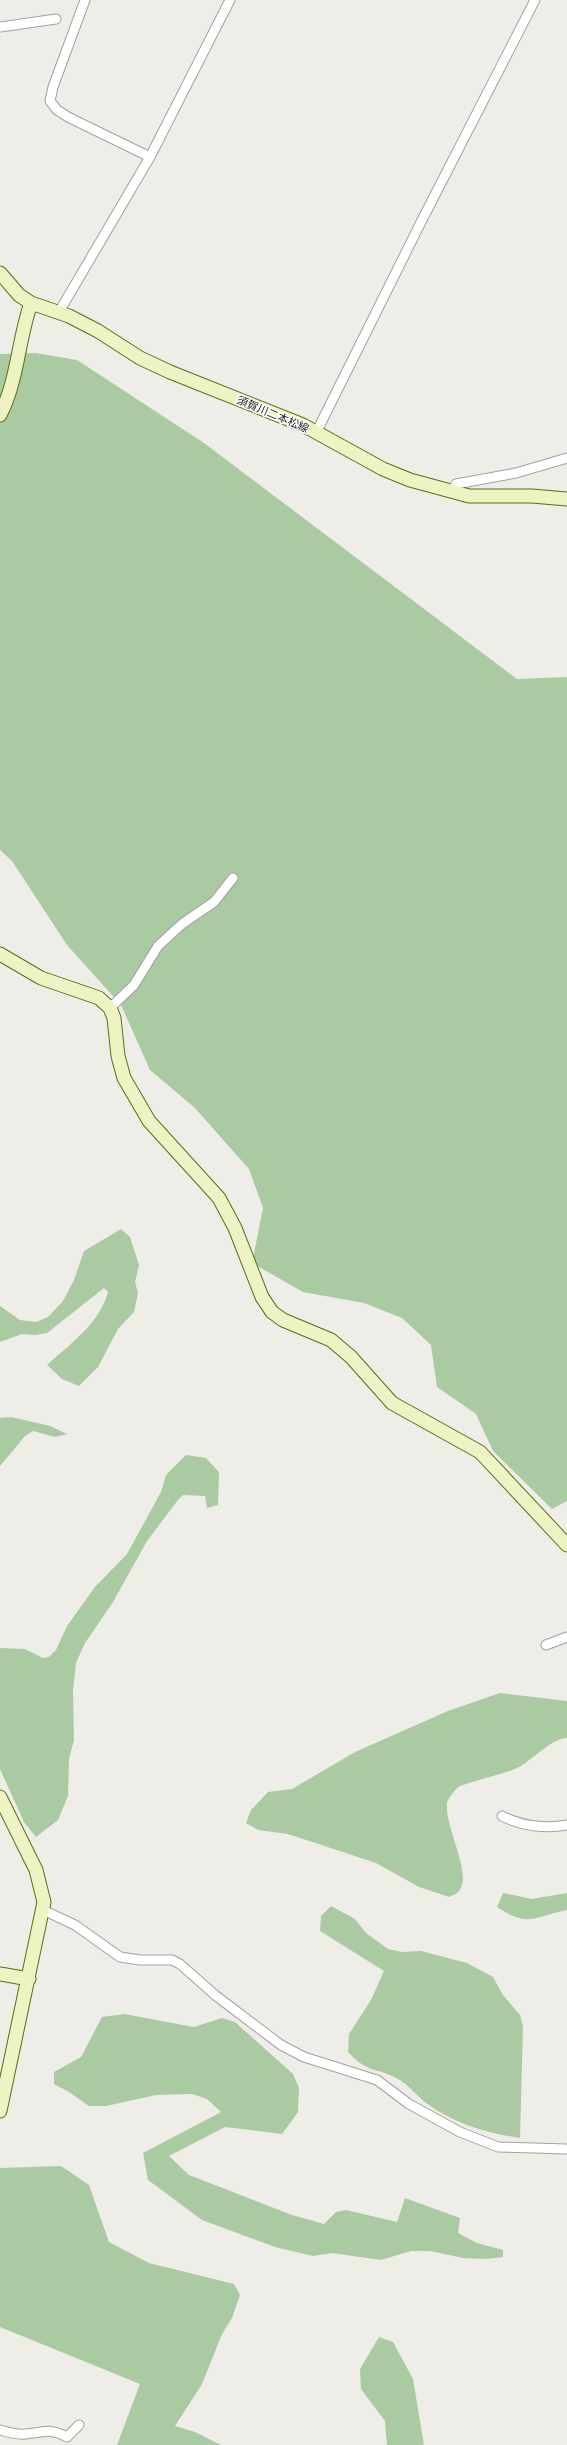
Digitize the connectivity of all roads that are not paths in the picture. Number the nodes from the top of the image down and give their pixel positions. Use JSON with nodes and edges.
{"nodes":[{"id":1,"x":85,"y":0,"type":"edge"},
{"id":2,"x":230,"y":0,"type":"edge"},
{"id":3,"x":535,"y":0,"type":"edge"},
{"id":4,"x":56,"y":19,"type":"dead end"},
{"id":5,"x":0,"y":27,"type":"edge"},
{"id":6,"x":150,"y":157,"type":"junction"},
{"id":7,"x":0,"y":273,"type":"edge"},
{"id":8,"x":31,"y":304,"type":"junction"},
{"id":9,"x":59,"y":312,"type":"junction"},
{"id":10,"x":0,"y":415,"type":"edge"},
{"id":11,"x":316,"y":433,"type":"junction"},
{"id":12,"x":567,"y":458,"type":"edge"},
{"id":13,"x":451,"y":492,"type":"junction"},
{"id":14,"x":567,"y":499,"type":"edge"},
{"id":15,"x":233,"y":878,"type":"dead end"},
{"id":16,"x":0,"y":954,"type":"edge"},
{"id":17,"x":110,"y":1008,"type":"junction"},
{"id":18,"x":567,"y":1545,"type":"edge"},
{"id":19,"x":567,"y":1637,"type":"edge"},
{"id":20,"x":546,"y":1645,"type":"dead end"},
{"id":21,"x":0,"y":1797,"type":"edge"},
{"id":22,"x":502,"y":1816,"type":"dead end"},
{"id":23,"x":567,"y":1825,"type":"edge"},
{"id":24,"x":43,"y":1910,"type":"junction"},
{"id":25,"x":0,"y":1974,"type":"edge"},
{"id":26,"x":29,"y":1979,"type":"junction"},
{"id":27,"x":0,"y":2111,"type":"edge"},
{"id":28,"x":567,"y":2149,"type":"edge"},
{"id":29,"x":79,"y":2425,"type":"dead end"},
{"id":30,"x":0,"y":2430,"type":"edge"}],
"edges":[{"from":1,"to":6,"type":"street"},
{"from":2,"to":6,"type":"street"},
{"from":3,"to":11,"type":"street"},
{"from":4,"to":5,"type":"street"},
{"from":6,"to":9,"type":"street"},
{"from":7,"to":8,"type":"street","name":"須賀川二本松線"},
{"from":8,"to":9,"type":"street","name":"須賀川二本松線"},
{"from":8,"to":10,"type":"street"},
{"from":9,"to":11,"type":"street","name":"須賀川二本松線"},
{"from":11,"to":13,"type":"street","name":"須賀川二本松線"},
{"from":12,"to":13,"type":"street"},
{"from":13,"to":14,"type":"street","name":"須賀川二本松線"},
{"from":15,"to":17,"type":"street"},
{"from":16,"to":17,"type":"street"},
{"from":17,"to":18,"type":"street"},
{"from":19,"to":20,"type":"street"},
{"from":21,"to":24,"type":"street"},
{"from":22,"to":23,"type":"street"},
{"from":24,"to":26,"type":"street"},
{"from":24,"to":28,"type":"street"},
{"from":25,"to":26,"type":"street"},
{"from":26,"to":27,"type":"street"},
{"from":29,"to":30,"type":"street"}]}
